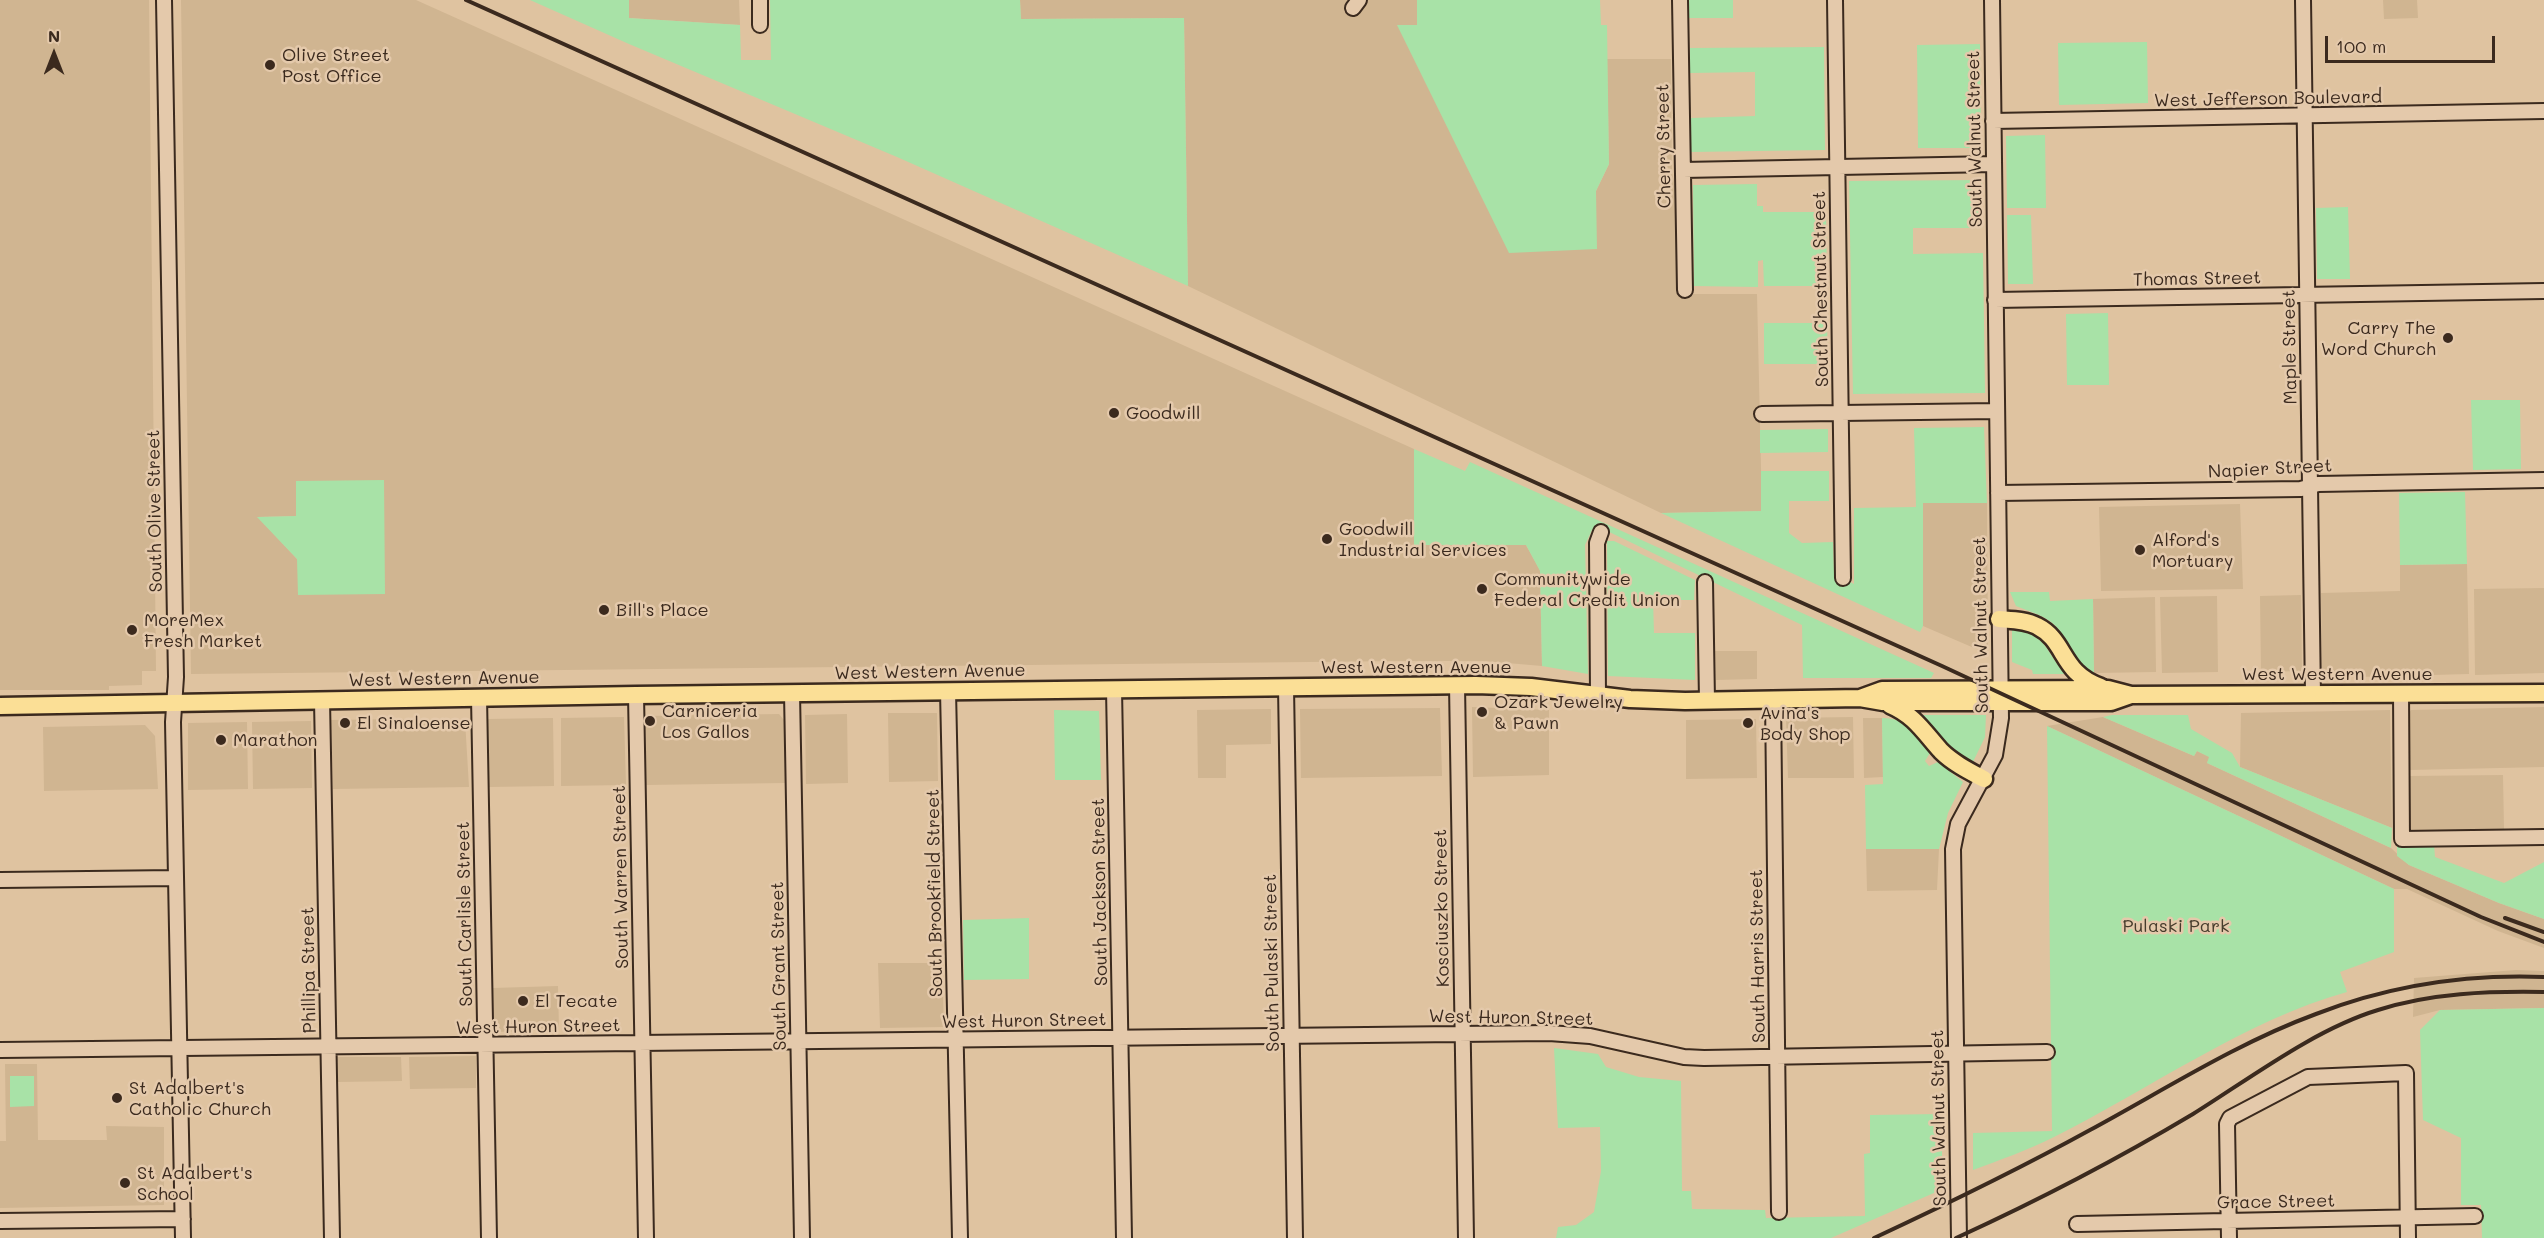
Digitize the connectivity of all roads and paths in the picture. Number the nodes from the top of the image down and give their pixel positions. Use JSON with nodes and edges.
{"nodes":[{"id":1,"x":164,"y":0,"type":"edge"},
{"id":2,"x":760,"y":0,"type":"edge"},
{"id":3,"x":1680,"y":0,"type":"edge"},
{"id":4,"x":1835,"y":0,"type":"edge"},
{"id":5,"x":1992,"y":0,"type":"edge"},
{"id":6,"x":2303,"y":0,"type":"edge"},
{"id":7,"x":760,"y":25,"type":"dead end"},
{"id":8,"x":2544,"y":111,"type":"edge"},
{"id":9,"x":2305,"y":116,"type":"junction"},
{"id":10,"x":1993,"y":121,"type":"junction"},
{"id":11,"x":1994,"y":164,"type":"junction"},
{"id":12,"x":1838,"y":166,"type":"junction"},
{"id":13,"x":1683,"y":170,"type":"junction"},
{"id":14,"x":1685,"y":290,"type":"dead end"},
{"id":15,"x":2544,"y":291,"type":"edge"},
{"id":16,"x":2307,"y":295,"type":"junction"},
{"id":17,"x":1995,"y":300,"type":"junction"},
{"id":18,"x":1997,"y":411,"type":"junction"},
{"id":19,"x":1841,"y":413,"type":"junction"},
{"id":20,"x":1762,"y":414,"type":"dead end"},
{"id":21,"x":2544,"y":480,"type":"edge"},
{"id":22,"x":2310,"y":487,"type":"junction"},
{"id":23,"x":1998,"y":493,"type":"junction"},
{"id":24,"x":1601,"y":532,"type":"dead end"},
{"id":25,"x":1843,"y":578,"type":"dead end"},
{"id":26,"x":1705,"y":582,"type":"dead end"},
{"id":27,"x":2000,"y":619,"type":"junction"},
{"id":28,"x":1457,"y":685,"type":"junction"},
{"id":29,"x":1286,"y":687,"type":"junction"},
{"id":30,"x":1114,"y":689,"type":"junction"},
{"id":31,"x":2108,"y":689,"type":"junction"},
{"id":32,"x":948,"y":691,"type":"junction"},
{"id":33,"x":792,"y":693,"type":"junction"},
{"id":34,"x":2401,"y":693,"type":"junction"},
{"id":35,"x":2544,"y":693,"type":"edge"},
{"id":36,"x":2313,"y":694,"type":"junction"},
{"id":37,"x":636,"y":695,"type":"junction"},
{"id":38,"x":2131,"y":695,"type":"junction"},
{"id":39,"x":1598,"y":696,"type":"junction"},
{"id":40,"x":2001,"y":696,"type":"junction"},
{"id":41,"x":479,"y":698,"type":"junction"},
{"id":42,"x":1860,"y":698,"type":"junction"},
{"id":43,"x":322,"y":700,"type":"junction"},
{"id":44,"x":1707,"y":700,"type":"junction"},
{"id":45,"x":1773,"y":700,"type":"junction"},
{"id":46,"x":1883,"y":702,"type":"junction"},
{"id":47,"x":174,"y":703,"type":"junction"},
{"id":48,"x":0,"y":706,"type":"edge"},
{"id":49,"x":1984,"y":779,"type":"junction"},
{"id":50,"x":2544,"y":837,"type":"edge"},
{"id":51,"x":176,"y":878,"type":"junction"},
{"id":52,"x":0,"y":880,"type":"edge"},
{"id":53,"x":1462,"y":1034,"type":"junction"},
{"id":54,"x":1292,"y":1036,"type":"junction"},
{"id":55,"x":1120,"y":1038,"type":"junction"},
{"id":56,"x":956,"y":1040,"type":"junction"},
{"id":57,"x":798,"y":1042,"type":"junction"},
{"id":58,"x":642,"y":1044,"type":"junction"},
{"id":59,"x":329,"y":1046,"type":"junction"},
{"id":60,"x":486,"y":1046,"type":"junction"},
{"id":61,"x":179,"y":1048,"type":"junction"},
{"id":62,"x":0,"y":1050,"type":"edge"},
{"id":63,"x":2047,"y":1052,"type":"dead end"},
{"id":64,"x":1956,"y":1054,"type":"junction"},
{"id":65,"x":1778,"y":1057,"type":"junction"},
{"id":66,"x":1779,"y":1212,"type":"dead end"},
{"id":67,"x":2475,"y":1216,"type":"dead end"},
{"id":68,"x":2408,"y":1217,"type":"junction"},
{"id":69,"x":183,"y":1219,"type":"junction"},
{"id":70,"x":0,"y":1221,"type":"edge"},
{"id":71,"x":2229,"y":1221,"type":"junction"},
{"id":72,"x":2077,"y":1224,"type":"dead end"},
{"id":73,"x":183,"y":1238,"type":"edge"},
{"id":74,"x":332,"y":1238,"type":"edge"},
{"id":75,"x":489,"y":1238,"type":"edge"},
{"id":76,"x":646,"y":1238,"type":"edge"},
{"id":77,"x":802,"y":1238,"type":"edge"},
{"id":78,"x":960,"y":1238,"type":"edge"},
{"id":79,"x":1124,"y":1238,"type":"edge"},
{"id":80,"x":1295,"y":1238,"type":"edge"},
{"id":81,"x":1466,"y":1238,"type":"edge"},
{"id":82,"x":1959,"y":1238,"type":"edge"},
{"id":83,"x":2229,"y":1238,"type":"edge"},
{"id":84,"x":2408,"y":1238,"type":"edge"}],
"edges":[{"from":1,"to":47,"type":"street","name":"South Olive Street"},
{"from":2,"to":7,"type":"street"},
{"from":3,"to":13,"type":"street","name":"Cherry Street"},
{"from":4,"to":12,"type":"street","name":"South Chestnut Street"},
{"from":5,"to":10,"type":"street","name":"South Walnut Street"},
{"from":6,"to":9,"type":"street","name":"Maple Street"},
{"from":8,"to":9,"type":"street","name":"West Jefferson Boulevard"},
{"from":9,"to":10,"type":"street","name":"West Jefferson Boulevard"},
{"from":9,"to":16,"type":"street","name":"Maple Street"},
{"from":10,"to":11,"type":"street","name":"South Walnut Street"},
{"from":11,"to":12,"type":"street"},
{"from":11,"to":17,"type":"street","name":"South Walnut Street"},
{"from":12,"to":13,"type":"street"},
{"from":12,"to":19,"type":"street","name":"South Chestnut Street"},
{"from":13,"to":14,"type":"street","name":"Cherry Street"},
{"from":15,"to":16,"type":"street","name":"Thomas Street"},
{"from":16,"to":17,"type":"street","name":"Thomas Street"},
{"from":16,"to":22,"type":"street","name":"Maple Street"},
{"from":17,"to":18,"type":"street","name":"South Walnut Street"},
{"from":18,"to":19,"type":"street"},
{"from":18,"to":23,"type":"street","name":"South Walnut Street"},
{"from":19,"to":20,"type":"street"},
{"from":19,"to":25,"type":"street","name":"South Chestnut Street"},
{"from":21,"to":22,"type":"street","name":"Napier Street"},
{"from":22,"to":23,"type":"street","name":"Napier Street"},
{"from":22,"to":36,"type":"street","name":"Maple Street"},
{"from":23,"to":27,"type":"street","name":"South Walnut Street"},
{"from":24,"to":39,"type":"street"},
{"from":26,"to":44,"type":"street"},
{"from":27,"to":31,"type":"main road"},
{"from":27,"to":40,"type":"street","name":"South Walnut Street"},
{"from":28,"to":29,"type":"main road","name":"West Western Avenue"},
{"from":28,"to":39,"type":"main road","name":"West Western Avenue"},
{"from":28,"to":53,"type":"street","name":"Kosciuszko Street"},
{"from":29,"to":30,"type":"main road","name":"West Western Avenue"},
{"from":29,"to":54,"type":"street","name":"South Pulaski Street"},
{"from":30,"to":32,"type":"main road","name":"West Western Avenue"},
{"from":30,"to":55,"type":"street","name":"South Jackson Street"},
{"from":31,"to":38,"type":"main road","name":"West Western Avenue"},
{"from":31,"to":40,"type":"main road","name":"West Western Avenue"},
{"from":32,"to":33,"type":"main road","name":"West Western Avenue"},
{"from":32,"to":56,"type":"street","name":"South Brookfield Street"},
{"from":33,"to":37,"type":"main road","name":"West Western Avenue"},
{"from":33,"to":57,"type":"street","name":"South Grant Street"},
{"from":34,"to":35,"type":"main road","name":"West Western Avenue"},
{"from":34,"to":36,"type":"main road","name":"West Western Avenue"},
{"from":34,"to":50,"type":"street"},
{"from":36,"to":38,"type":"main road","name":"West Western Avenue"},
{"from":37,"to":41,"type":"main road","name":"West Western Avenue"},
{"from":37,"to":58,"type":"street","name":"South Warren Street"},
{"from":38,"to":40,"type":"main road","name":"West Western Avenue"},
{"from":39,"to":44,"type":"main road","name":"West Western Avenue"},
{"from":40,"to":42,"type":"main road","name":"West Western Avenue"},
{"from":40,"to":46,"type":"main road","name":"West Western Avenue"},
{"from":40,"to":49,"type":"street","name":"South Walnut Street"},
{"from":41,"to":43,"type":"main road","name":"West Western Avenue"},
{"from":41,"to":60,"type":"street","name":"South Carlisle Street"},
{"from":42,"to":45,"type":"main road","name":"West Western Avenue"},
{"from":42,"to":46,"type":"main road","name":"West Western Avenue"},
{"from":43,"to":47,"type":"main road","name":"West Western Avenue"},
{"from":43,"to":59,"type":"street","name":"Phillipa Street"},
{"from":44,"to":45,"type":"main road","name":"West Western Avenue"},
{"from":45,"to":65,"type":"street","name":"South Harris Street"},
{"from":46,"to":49,"type":"main road"},
{"from":47,"to":48,"type":"main road","name":"West Western Avenue"},
{"from":47,"to":51,"type":"street","name":"South Olive Street"},
{"from":49,"to":64,"type":"street","name":"South Walnut Street"},
{"from":51,"to":52,"type":"street"},
{"from":51,"to":61,"type":"street","name":"South Olive Street"},
{"from":53,"to":54,"type":"street","name":"West Huron Street"},
{"from":53,"to":65,"type":"street","name":"West Huron Street"},
{"from":53,"to":81,"type":"street","name":"Kosciuszko Street"},
{"from":54,"to":55,"type":"street","name":"West Huron Street"},
{"from":54,"to":80,"type":"street","name":"South Pulaski Street"},
{"from":55,"to":56,"type":"street","name":"West Huron Street"},
{"from":55,"to":79,"type":"street","name":"South Jackson Street"},
{"from":56,"to":57,"type":"street","name":"West Huron Street"},
{"from":56,"to":78,"type":"street","name":"South Brookfield Street"},
{"from":57,"to":58,"type":"street","name":"West Huron Street"},
{"from":57,"to":77,"type":"street","name":"South Grant Street"},
{"from":58,"to":60,"type":"street","name":"West Huron Street"},
{"from":58,"to":76,"type":"street","name":"South Warren Street"},
{"from":59,"to":60,"type":"street","name":"West Huron Street"},
{"from":59,"to":61,"type":"street","name":"West Huron Street"},
{"from":59,"to":74,"type":"street","name":"Phillipa Street"},
{"from":60,"to":75,"type":"street","name":"South Carlisle Street"},
{"from":61,"to":62,"type":"street","name":"West Huron Street"},
{"from":61,"to":69,"type":"street","name":"South Olive Street"},
{"from":63,"to":64,"type":"street","name":"West Huron Street"},
{"from":64,"to":65,"type":"street","name":"West Huron Street"},
{"from":64,"to":82,"type":"street","name":"South Walnut Street"},
{"from":65,"to":66,"type":"street","name":"South Harris Street"},
{"from":67,"to":68,"type":"street","name":"Grace Street"},
{"from":68,"to":71,"type":"street","name":"Grace Street"},
{"from":68,"to":71,"type":"street"},
{"from":68,"to":84,"type":"street"},
{"from":69,"to":70,"type":"street"},
{"from":69,"to":73,"type":"street","name":"South Olive Street"},
{"from":71,"to":72,"type":"street","name":"Grace Street"},
{"from":71,"to":83,"type":"street"}]}
